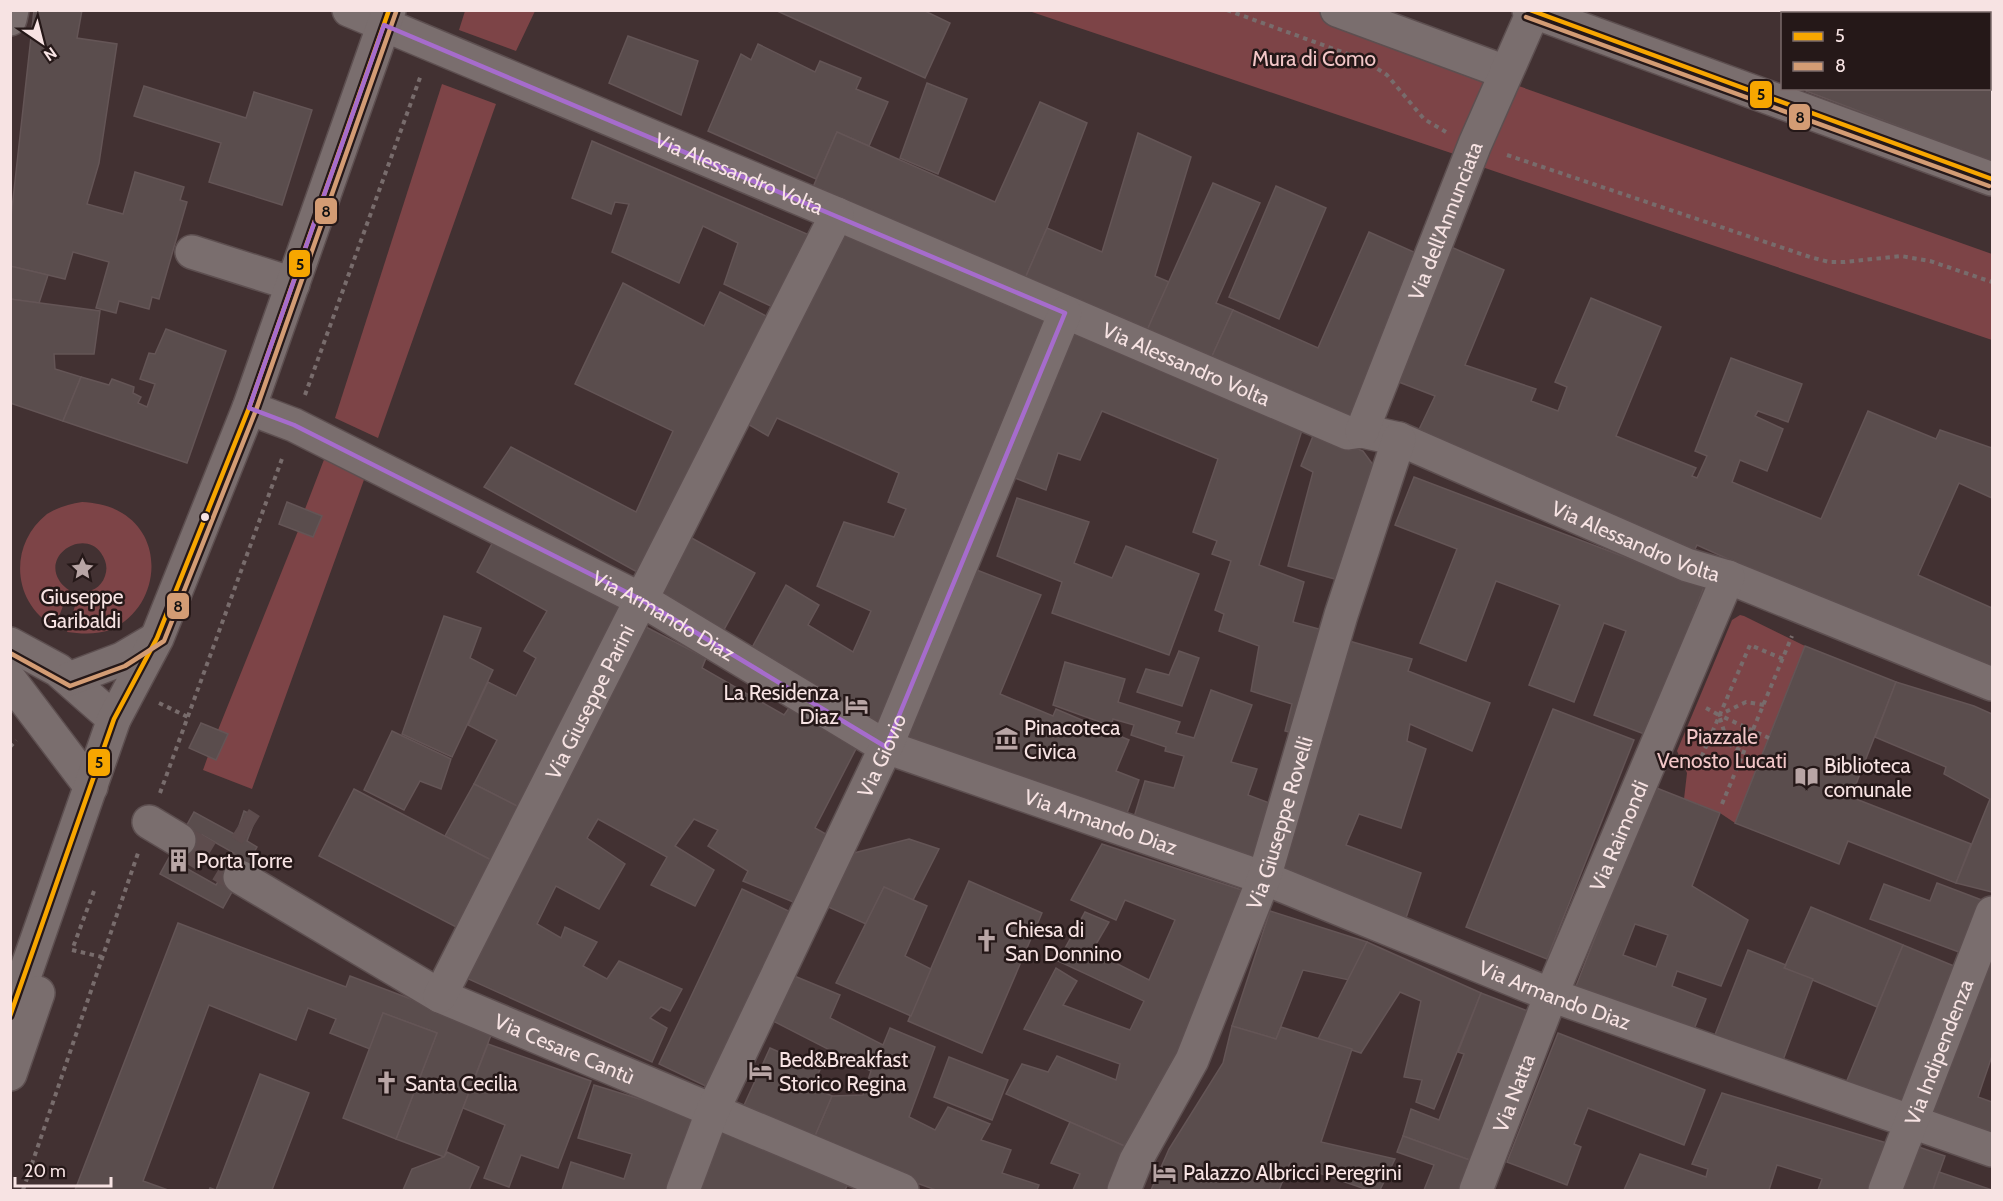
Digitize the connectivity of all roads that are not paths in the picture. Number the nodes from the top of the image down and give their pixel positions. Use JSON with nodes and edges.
{"nodes":[{"id":1,"x":12,"y":10,"type":"edge"},
{"id":2,"x":349,"y":10,"type":"edge"},
{"id":3,"x":1337,"y":10,"type":"edge"},
{"id":4,"x":1532,"y":11,"type":"edge"},
{"id":5,"x":386,"y":18,"type":"edge"},
{"id":6,"x":10,"y":19,"type":"edge"},
{"id":7,"x":1505,"y":72,"type":"junction"},
{"id":8,"x":1992,"y":179,"type":"edge"},
{"id":9,"x":837,"y":214,"type":"junction"},
{"id":10,"x":192,"y":252,"type":"dead end"},
{"id":11,"x":293,"y":284,"type":"junction"},
{"id":12,"x":1065,"y":313,"type":"junction"},
{"id":13,"x":249,"y":408,"type":"junction"},
{"id":14,"x":1362,"y":431,"type":"junction"},
{"id":15,"x":1399,"y":439,"type":"junction"},
{"id":16,"x":1728,"y":577,"type":"junction"},
{"id":17,"x":642,"y":600,"type":"junction"},
{"id":18,"x":157,"y":638,"type":"junction"},
{"id":19,"x":10,"y":644,"type":"edge"},
{"id":20,"x":69,"y":679,"type":"junction"},
{"id":21,"x":10,"y":680,"type":"edge"},
{"id":22,"x":1992,"y":684,"type":"edge"},
{"id":23,"x":114,"y":719,"type":"junction"},
{"id":24,"x":886,"y":747,"type":"junction"},
{"id":25,"x":91,"y":787,"type":"junction"},
{"id":26,"x":149,"y":822,"type":"road end"},
{"id":27,"x":179,"y":840,"type":"tunnel mouth"},
{"id":28,"x":240,"y":877,"type":"tunnel mouth"},
{"id":29,"x":1264,"y":878,"type":"junction"},
{"id":30,"x":1992,"y":912,"type":"edge"},
{"id":31,"x":1551,"y":995,"type":"junction"},
{"id":32,"x":440,"y":996,"type":"junction"},
{"id":33,"x":10,"y":1017,"type":"edge"},
{"id":34,"x":10,"y":1074,"type":"edge"},
{"id":35,"x":713,"y":1110,"type":"junction"},
{"id":36,"x":1911,"y":1121,"type":"junction"},
{"id":37,"x":1992,"y":1150,"type":"edge"},
{"id":38,"x":683,"y":1191,"type":"edge"},
{"id":39,"x":902,"y":1191,"type":"edge"},
{"id":40,"x":1124,"y":1191,"type":"edge"},
{"id":41,"x":1476,"y":1191,"type":"edge"},
{"id":42,"x":1885,"y":1191,"type":"edge"}],
"edges":[{"from":1,"to":6,"type":"street"},
{"from":2,"to":5,"type":"street","name":"Via Alessandro Volta"},
{"from":3,"to":7,"type":"street"},
{"from":4,"to":7,"type":"street","name":"Via dell'Annunciata"},
{"from":4,"to":8,"type":"street"},
{"from":5,"to":9,"type":"street","name":"Via Alessandro Volta"},
{"from":5,"to":11,"type":"street"},
{"from":7,"to":14,"type":"street","name":"Via dell'Annunciata"},
{"from":9,"to":12,"type":"street","name":"Via Alessandro Volta"},
{"from":9,"to":17,"type":"street","name":"Via Giuseppe Parini"},
{"from":10,"to":11,"type":"street"},
{"from":11,"to":13,"type":"street"},
{"from":12,"to":14,"type":"street","name":"Via Alessandro Volta"},
{"from":12,"to":24,"type":"street","name":"Via Giovio"},
{"from":13,"to":17,"type":"street","name":"Via Armando Diaz"},
{"from":13,"to":18,"type":"street"},
{"from":14,"to":15,"type":"street","name":"Via Alessandro Volta"},
{"from":15,"to":16,"type":"street","name":"Via Alessandro Volta"},
{"from":15,"to":29,"type":"street","name":"Via Giuseppe Rovelli"},
{"from":16,"to":22,"type":"street","name":"Via Alessandro Volta"},
{"from":16,"to":31,"type":"street","name":"Via Raimondi"},
{"from":17,"to":24,"type":"street","name":"Via Armando Diaz"},
{"from":17,"to":32,"type":"street","name":"Via Giuseppe Parini"},
{"from":18,"to":20,"type":"street"},
{"from":18,"to":23,"type":"street"},
{"from":19,"to":20,"type":"street"},
{"from":20,"to":23,"type":"street"},
{"from":21,"to":25,"type":"street"},
{"from":23,"to":25,"type":"street"},
{"from":23,"to":34,"type":"street"},
{"from":24,"to":29,"type":"street","name":"Via Armando Diaz"},
{"from":24,"to":35,"type":"street","name":"Via Giovio"},
{"from":25,"to":33,"type":"street"},
{"from":26,"to":27,"type":"street"},
{"from":28,"to":32,"type":"street","name":"Via Cesare Cantù"},
{"from":29,"to":31,"type":"street","name":"Via Armando Diaz"},
{"from":29,"to":40,"type":"street","name":"Via Giuseppe Rovelli"},
{"from":30,"to":36,"type":"street","name":"Via Indipendenza"},
{"from":31,"to":36,"type":"street","name":"Via Armando Diaz"},
{"from":31,"to":41,"type":"street","name":"Via Natta"},
{"from":32,"to":35,"type":"street","name":"Via Cesare Cantù"},
{"from":35,"to":38,"type":"street","name":"Via Giovio"},
{"from":35,"to":39,"type":"street","name":"Via Cesare Cantù"},
{"from":36,"to":37,"type":"street","name":"Via Armando Diaz"},
{"from":36,"to":42,"type":"street","name":"Via Indipendenza"}]}
